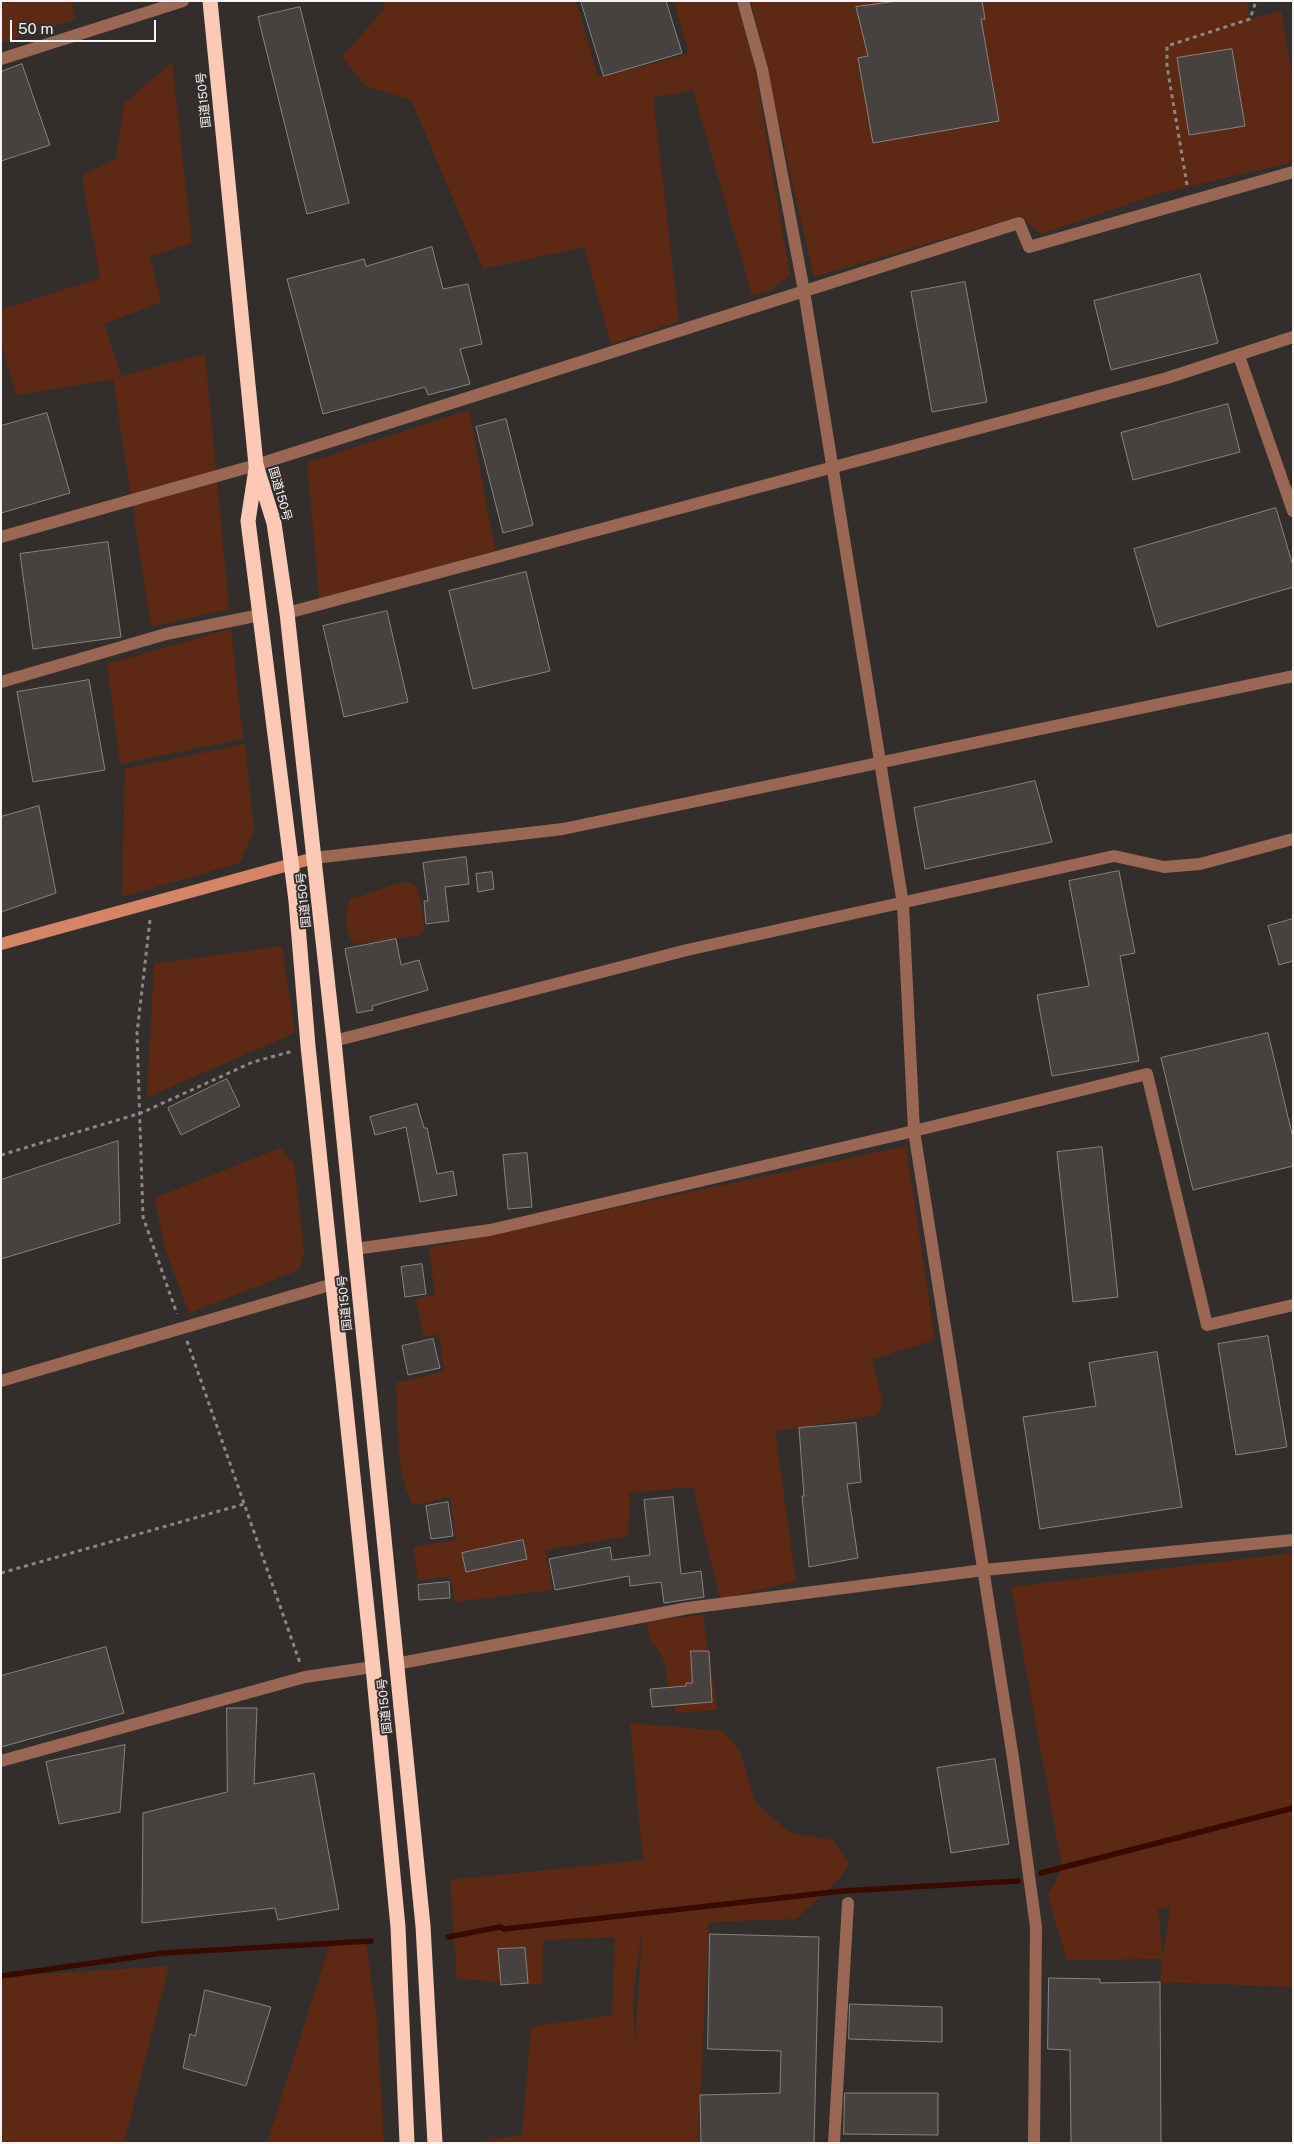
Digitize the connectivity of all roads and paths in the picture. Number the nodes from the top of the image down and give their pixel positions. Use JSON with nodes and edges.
{"nodes":[{"id":1,"x":183,"y":1,"type":"edge"},
{"id":2,"x":210,"y":1,"type":"edge"},
{"id":3,"x":743,"y":1,"type":"edge"},
{"id":4,"x":1256,"y":1,"type":"edge"},
{"id":5,"x":1,"y":59,"type":"edge"},
{"id":6,"x":1293,"y":172,"type":"edge"},
{"id":7,"x":1190,"y":200,"type":"junction"},
{"id":8,"x":804,"y":291,"type":"junction"},
{"id":9,"x":1293,"y":337,"type":"edge"},
{"id":10,"x":1239,"y":356,"type":"junction"},
{"id":11,"x":256,"y":465,"type":"junction"},
{"id":12,"x":833,"y":467,"type":"junction"},
{"id":13,"x":1293,"y":511,"type":"edge"},
{"id":14,"x":1,"y":537,"type":"edge"},
{"id":15,"x":287,"y":613,"type":"junction"},
{"id":16,"x":260,"y":615,"type":"junction"},
{"id":17,"x":1293,"y":676,"type":"edge"},
{"id":18,"x":1,"y":682,"type":"edge"},
{"id":19,"x":881,"y":761,"type":"junction"},
{"id":20,"x":1293,"y":839,"type":"edge"},
{"id":21,"x":314,"y":858,"type":"junction"},
{"id":22,"x":290,"y":864,"type":"junction"},
{"id":23,"x":152,"y":902,"type":"junction"},
{"id":24,"x":903,"y":904,"type":"junction"},
{"id":25,"x":1,"y":944,"type":"edge"},
{"id":26,"x":334,"y":1041,"type":"junction"},
{"id":27,"x":308,"y":1046,"type":"junction"},
{"id":28,"x":141,"y":1113,"type":"junction"},
{"id":29,"x":914,"y":1131,"type":"junction"},
{"id":30,"x":1,"y":1155,"type":"edge"},
{"id":31,"x":354,"y":1249,"type":"junction"},
{"id":32,"x":333,"y":1284,"type":"junction"},
{"id":33,"x":1293,"y":1306,"type":"edge"},
{"id":34,"x":183,"y":1330,"type":"junction"},
{"id":35,"x":1,"y":1382,"type":"edge"},
{"id":36,"x":244,"y":1504,"type":"junction"},
{"id":37,"x":1293,"y":1540,"type":"edge"},
{"id":38,"x":984,"y":1570,"type":"junction"},
{"id":39,"x":1,"y":1572,"type":"edge"},
{"id":40,"x":396,"y":1664,"type":"junction"},
{"id":41,"x":373,"y":1667,"type":"junction"},
{"id":42,"x":305,"y":1677,"type":"junction"},
{"id":43,"x":1,"y":1761,"type":"edge"},
{"id":44,"x":848,"y":1903,"type":"dead end"},
{"id":45,"x":407,"y":2143,"type":"edge"},
{"id":46,"x":435,"y":2143,"type":"edge"},
{"id":47,"x":834,"y":2143,"type":"edge"},
{"id":48,"x":1034,"y":2143,"type":"edge"}],
"edges":[{"from":1,"to":5,"type":"street"},
{"from":2,"to":11,"type":"highway","name":"国道150号"},
{"from":3,"to":8,"type":"street"},
{"from":4,"to":7,"type":"path"},
{"from":6,"to":7,"type":"street"},
{"from":7,"to":8,"type":"street"},
{"from":8,"to":11,"type":"street"},
{"from":8,"to":12,"type":"street"},
{"from":9,"to":10,"type":"street"},
{"from":10,"to":12,"type":"street"},
{"from":10,"to":13,"type":"street"},
{"from":11,"to":14,"type":"street"},
{"from":11,"to":15,"type":"highway","name":"国道150号"},
{"from":11,"to":16,"type":"highway","name":"国道150号"},
{"from":12,"to":15,"type":"street"},
{"from":12,"to":19,"type":"street"},
{"from":15,"to":21,"type":"highway","name":"国道150号"},
{"from":16,"to":18,"type":"street"},
{"from":16,"to":22,"type":"highway","name":"国道150号"},
{"from":17,"to":19,"type":"street"},
{"from":19,"to":21,"type":"street"},
{"from":19,"to":24,"type":"street"},
{"from":20,"to":24,"type":"street"},
{"from":21,"to":22,"type":"street"},
{"from":21,"to":26,"type":"highway","name":"国道150号"},
{"from":22,"to":23,"type":"street"},
{"from":22,"to":27,"type":"highway","name":"国道150号"},
{"from":23,"to":25,"type":"street"},
{"from":23,"to":28,"type":"path"},
{"from":24,"to":26,"type":"street"},
{"from":24,"to":29,"type":"street"},
{"from":26,"to":31,"type":"highway","name":"国道150号"},
{"from":27,"to":28,"type":"path"},
{"from":27,"to":32,"type":"highway","name":"国道150号"},
{"from":28,"to":30,"type":"path"},
{"from":28,"to":34,"type":"path"},
{"from":29,"to":31,"type":"street"},
{"from":29,"to":33,"type":"street"},
{"from":29,"to":38,"type":"street"},
{"from":31,"to":40,"type":"highway","name":"国道150号"},
{"from":32,"to":34,"type":"street"},
{"from":32,"to":41,"type":"highway","name":"国道150号"},
{"from":34,"to":35,"type":"street"},
{"from":34,"to":36,"type":"path"},
{"from":36,"to":39,"type":"path"},
{"from":36,"to":42,"type":"path"},
{"from":37,"to":38,"type":"street"},
{"from":38,"to":40,"type":"street"},
{"from":38,"to":48,"type":"street"},
{"from":40,"to":46,"type":"highway","name":"国道150号"},
{"from":41,"to":42,"type":"street"},
{"from":41,"to":45,"type":"highway","name":"国道150号"},
{"from":42,"to":43,"type":"street"},
{"from":44,"to":47,"type":"street"}]}
